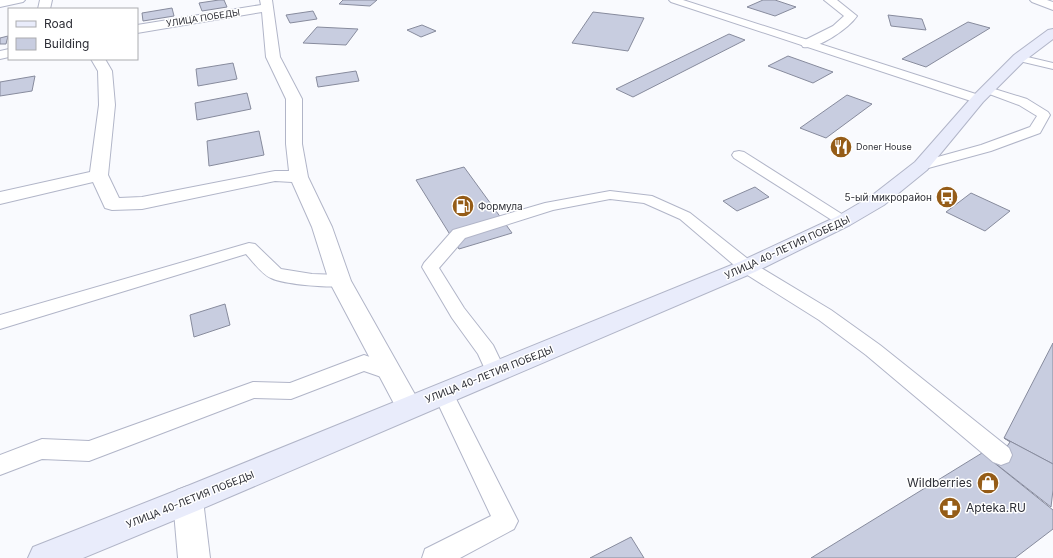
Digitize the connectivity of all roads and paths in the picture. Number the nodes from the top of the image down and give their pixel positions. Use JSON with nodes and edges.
{"nodes":[{"id":1,"x":19,"y":0,"type":"edge"},
{"id":2,"x":674,"y":0,"type":"edge"},
{"id":3,"x":830,"y":0,"type":"edge"},
{"id":4,"x":1036,"y":0,"type":"edge"},
{"id":5,"x":0,"y":3,"type":"edge"},
{"id":6,"x":267,"y":3,"type":"edge"},
{"id":7,"x":1053,"y":6,"type":"edge"},
{"id":8,"x":138,"y":29,"type":"edge"},
{"id":9,"x":1053,"y":33,"type":"edge"},
{"id":10,"x":808,"y":44,"type":"junction"},
{"id":11,"x":1019,"y":58,"type":"junction"},
{"id":12,"x":99,"y":60,"type":"edge"},
{"id":13,"x":1053,"y":66,"type":"edge"},
{"id":14,"x":983,"y":95,"type":"junction"},
{"id":15,"x":739,"y":155,"type":"dead end"},
{"id":16,"x":921,"y":166,"type":"junction"},
{"id":17,"x":99,"y":175,"type":"junction"},
{"id":18,"x":299,"y":176,"type":"junction"},
{"id":19,"x":0,"y":198,"type":"edge"},
{"id":20,"x":844,"y":221,"type":"junction"},
{"id":21,"x":747,"y":267,"type":"junction"},
{"id":22,"x":340,"y":282,"type":"junction"},
{"id":23,"x":0,"y":322,"type":"edge"},
{"id":24,"x":390,"y":372,"type":"junction"},
{"id":25,"x":496,"y":372,"type":"junction"},
{"id":26,"x":443,"y":392,"type":"junction"},
{"id":27,"x":408,"y":407,"type":"junction"},
{"id":28,"x":1001,"y":455,"type":"dead end"},
{"id":29,"x":0,"y":465,"type":"edge"},
{"id":30,"x":188,"y":500,"type":"junction"},
{"id":31,"x":44,"y":558,"type":"edge"},
{"id":32,"x":194,"y":558,"type":"edge"},
{"id":33,"x":434,"y":558,"type":"edge"}],
"edges":[{"from":1,"to":5,"type":"street"},
{"from":2,"to":10,"type":"lane"},
{"from":3,"to":10,"type":"street"},
{"from":4,"to":7,"type":"street"},
{"from":6,"to":8,"type":"street","name":"УЛИЦА ПОБЕДЫ"},
{"from":6,"to":18,"type":"street"},
{"from":9,"to":11,"type":"main road","name":"УЛИЦА 40-ЛЕТИЯ ПОБЕДЫ"},
{"from":10,"to":14,"type":"lane"},
{"from":11,"to":13,"type":"lane"},
{"from":11,"to":14,"type":"main road","name":"УЛИЦА 40-ЛЕТИЯ ПОБЕДЫ"},
{"from":12,"to":17,"type":"street"},
{"from":14,"to":16,"type":"main road","name":"УЛИЦА 40-ЛЕТИЯ ПОБЕДЫ"},
{"from":14,"to":16,"type":"lane"},
{"from":15,"to":20,"type":"lane"},
{"from":16,"to":20,"type":"main road","name":"УЛИЦА 40-ЛЕТИЯ ПОБЕДЫ"},
{"from":17,"to":18,"type":"street"},
{"from":17,"to":19,"type":"street"},
{"from":18,"to":22,"type":"street"},
{"from":20,"to":21,"type":"main road","name":"УЛИЦА 40-ЛЕТИЯ ПОБЕДЫ"},
{"from":21,"to":25,"type":"main road","name":"УЛИЦА 40-ЛЕТИЯ ПОБЕДЫ"},
{"from":21,"to":25,"type":"lane"},
{"from":21,"to":28,"type":"lane"},
{"from":22,"to":23,"type":"lane"},
{"from":22,"to":24,"type":"street"},
{"from":24,"to":27,"type":"street"},
{"from":24,"to":29,"type":"lane"},
{"from":25,"to":26,"type":"main road","name":"УЛИЦА 40-ЛЕТИЯ ПОБЕДЫ"},
{"from":26,"to":27,"type":"main road","name":"УЛИЦА 40-ЛЕТИЯ ПОБЕДЫ"},
{"from":26,"to":33,"type":"lane"},
{"from":27,"to":30,"type":"main road","name":"УЛИЦА 40-ЛЕТИЯ ПОБЕДЫ"},
{"from":30,"to":31,"type":"main road","name":"УЛИЦА 40-ЛЕТИЯ ПОБЕДЫ"},
{"from":30,"to":32,"type":"street"}]}
